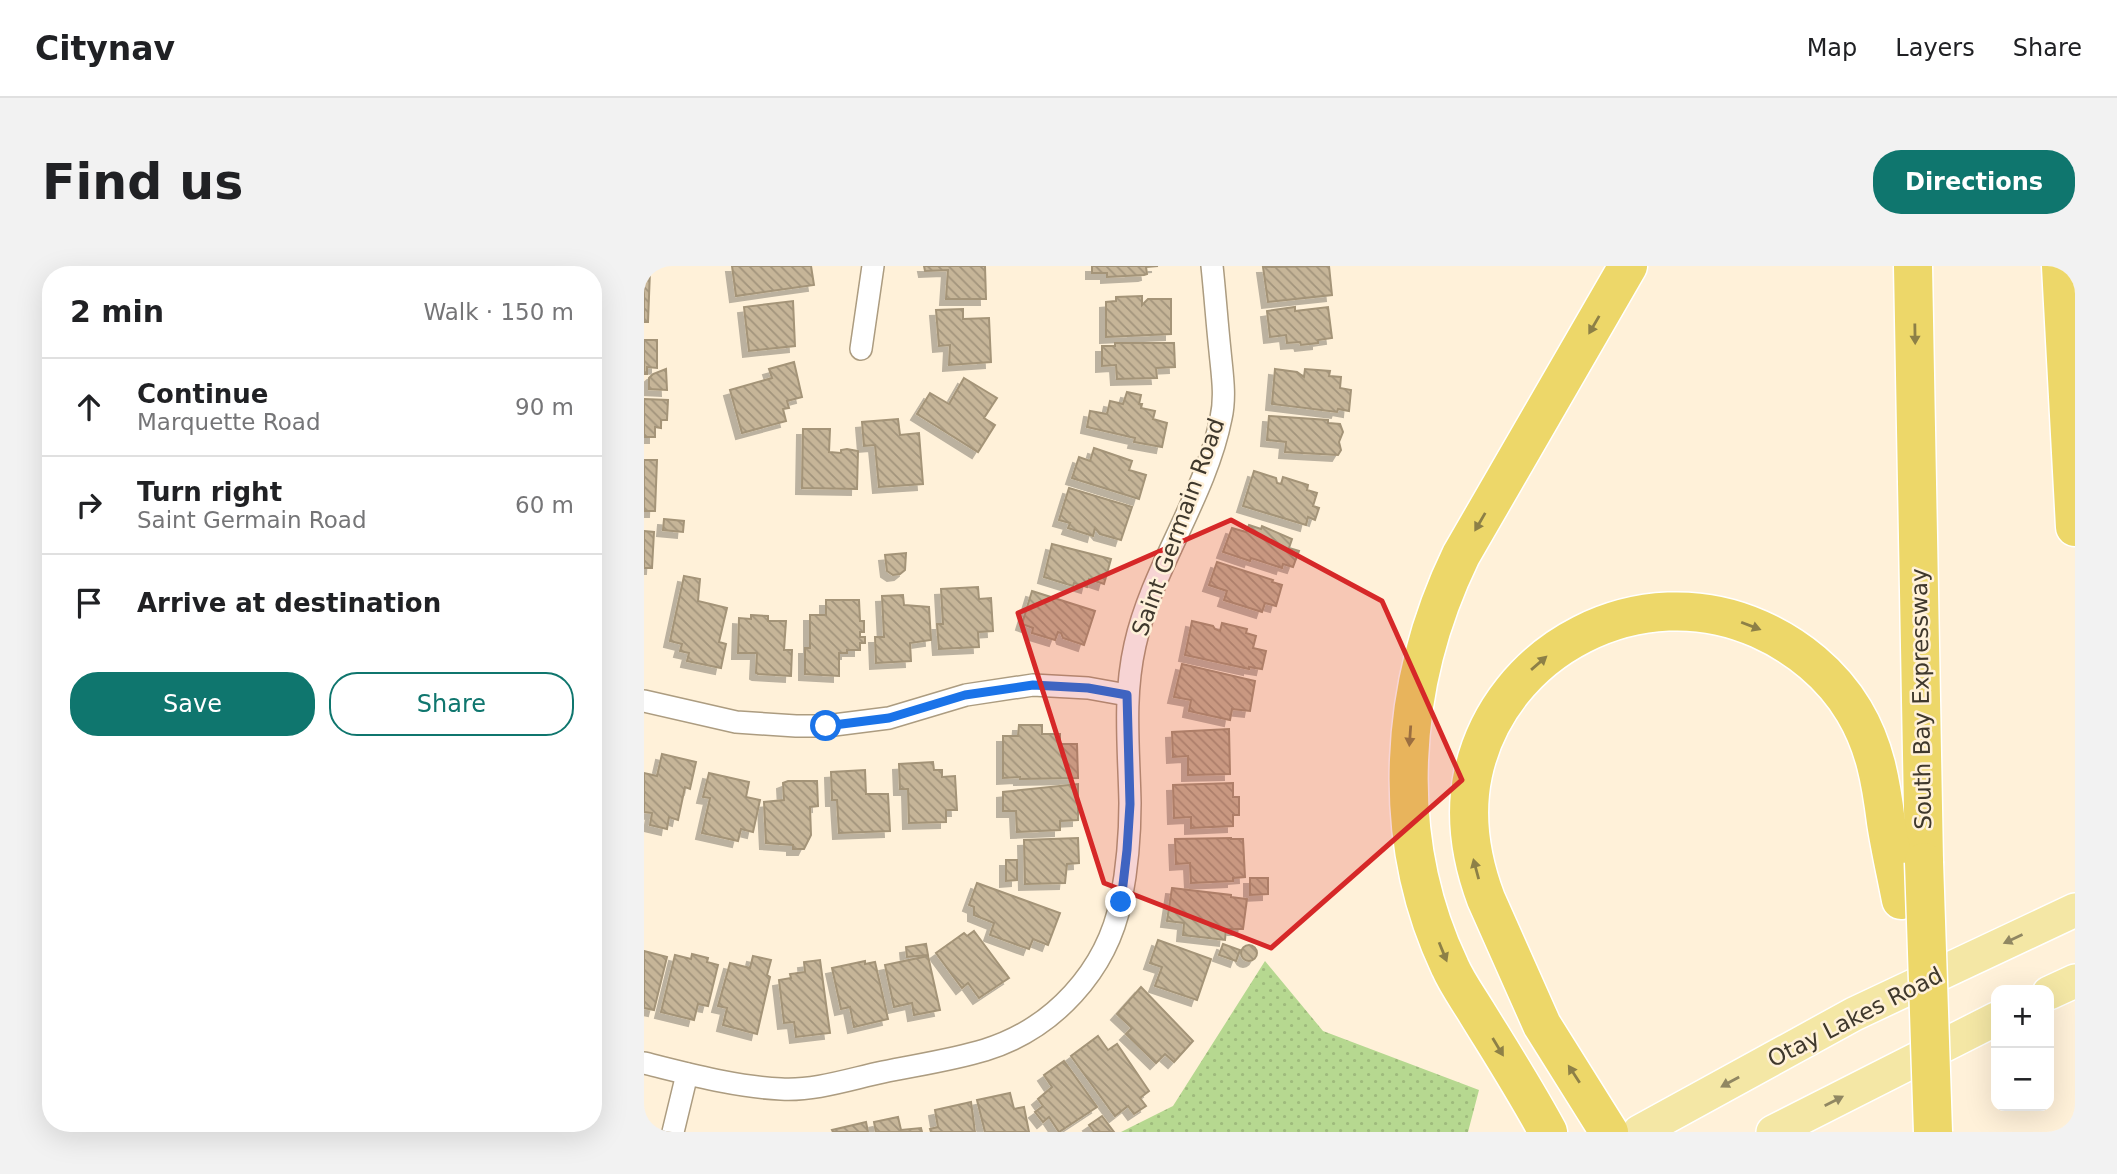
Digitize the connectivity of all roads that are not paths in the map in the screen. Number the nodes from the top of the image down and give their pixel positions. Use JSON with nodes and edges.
{"nodes":[{"id":1,"x":873,"y":266,"type":"edge"},
{"id":2,"x":1212,"y":266,"type":"edge"},
{"id":3,"x":1628,"y":266,"type":"edge"},
{"id":4,"x":1913,"y":266,"type":"edge"},
{"id":5,"x":2061,"y":266,"type":"edge"},
{"id":6,"x":860,"y":349,"type":"dead end"},
{"id":7,"x":2075,"y":527,"type":"edge"},
{"id":8,"x":1127,"y":695,"type":"junction"},
{"id":9,"x":644,"y":701,"type":"edge"},
{"id":10,"x":2075,"y":910,"type":"edge"},
{"id":11,"x":2075,"y":981,"type":"edge"},
{"id":12,"x":2054,"y":991,"type":"edge"},
{"id":13,"x":1991,"y":1022,"type":"edge"},
{"id":14,"x":644,"y":1063,"type":"edge"},
{"id":15,"x":687,"y":1074,"type":"junction"},
{"id":16,"x":1933,"y":1125,"type":"edge"},
{"id":17,"x":673,"y":1132,"type":"edge"},
{"id":18,"x":1548,"y":1132,"type":"edge"},
{"id":19,"x":1609,"y":1132,"type":"edge"},
{"id":20,"x":1639,"y":1132,"type":"edge"},
{"id":21,"x":1773,"y":1132,"type":"edge"}],
"edges":[{"from":1,"to":6,"type":"street"},
{"from":2,"to":8,"type":"street","name":"Saint Germain Road"},
{"from":3,"to":18,"type":"highway","one_way":true},
{"from":4,"to":16,"type":"highway","name":"South Bay Expressway","one_way":true,"bridge":true},
{"from":5,"to":7,"type":"highway"},
{"from":8,"to":9,"type":"street"},
{"from":8,"to":15,"type":"street","name":"Saint Germain Road"},
{"from":10,"to":20,"type":"main road","name":"Otay Lakes Road","one_way":true},
{"from":11,"to":12,"type":"main road"},
{"from":21,"to":13,"type":"main road","one_way":true},
{"from":14,"to":15,"type":"street","name":"Saint Germain Road"},
{"from":15,"to":17,"type":"street"},
{"from":19,"to":16,"type":"highway","one_way":true,"bridge":true}]}
